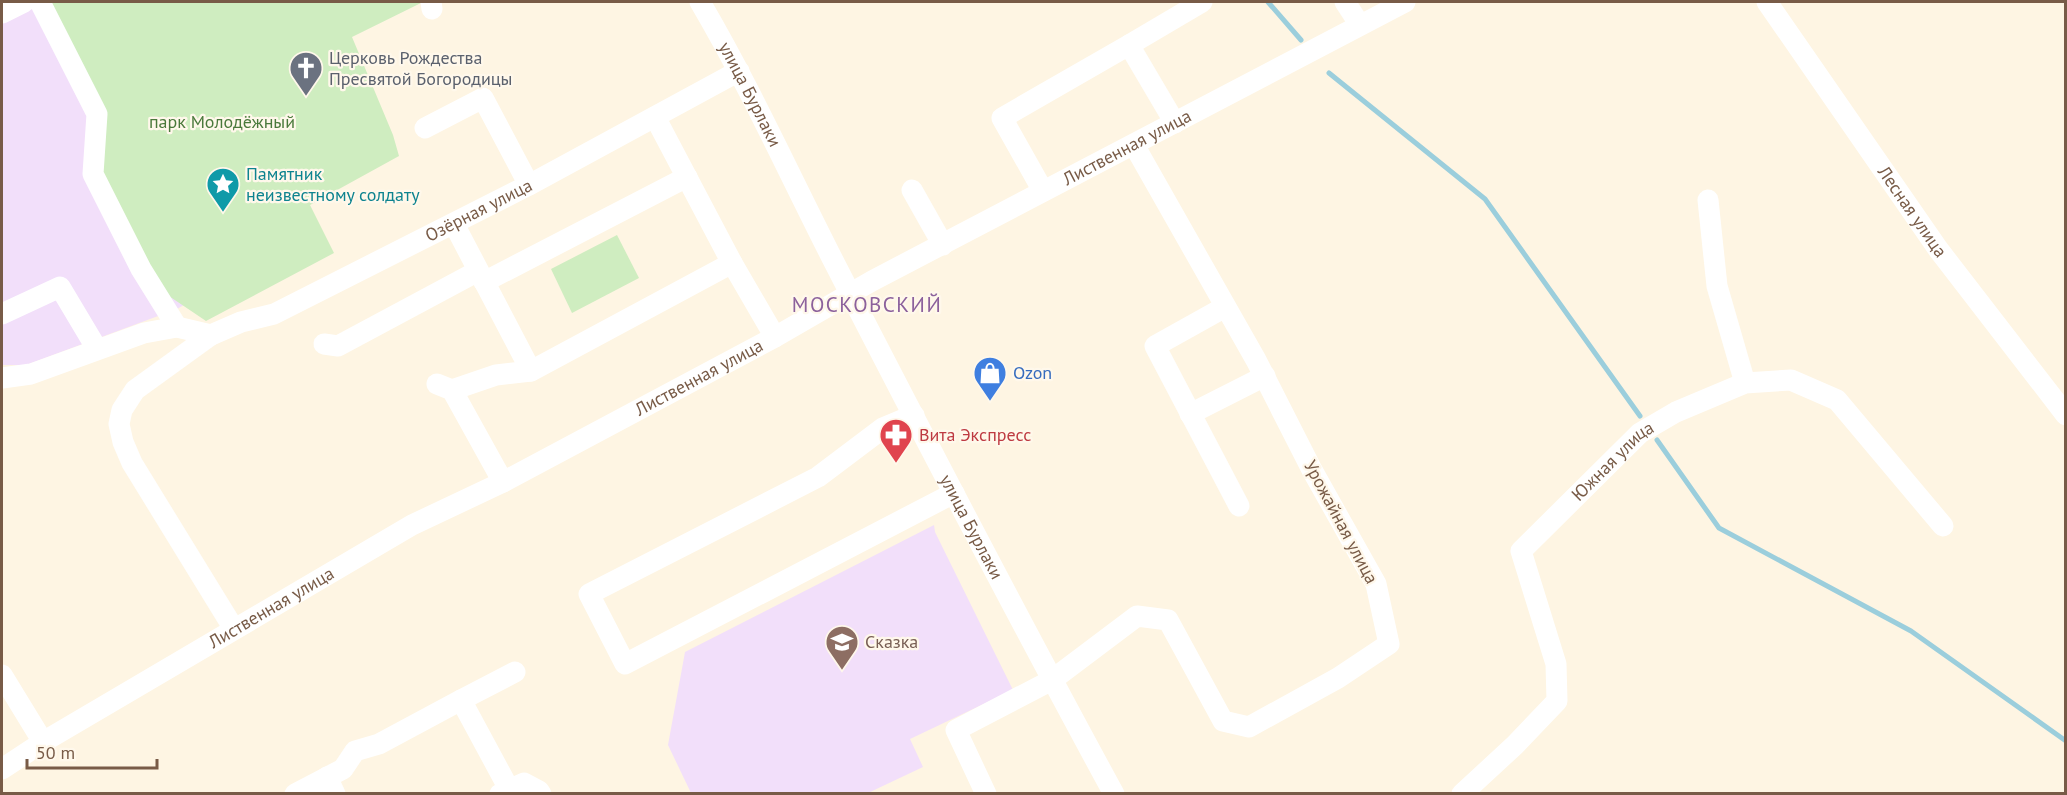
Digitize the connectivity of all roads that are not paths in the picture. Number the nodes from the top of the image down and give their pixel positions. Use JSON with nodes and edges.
{"nodes":[{"id":1,"x":24,"y":2,"type":"edge"},
{"id":2,"x":40,"y":2,"type":"edge"},
{"id":3,"x":700,"y":2,"type":"edge"},
{"id":4,"x":1202,"y":2,"type":"edge"},
{"id":5,"x":1346,"y":2,"type":"edge"},
{"id":6,"x":1404,"y":2,"type":"edge"},
{"id":7,"x":1767,"y":2,"type":"edge"},
{"id":8,"x":2,"y":13,"type":"edge"},
{"id":9,"x":1360,"y":25,"type":"junction"},
{"id":10,"x":1129,"y":45,"type":"junction"},
{"id":11,"x":739,"y":71,"type":"junction"},
{"id":12,"x":655,"y":117,"type":"junction"},
{"id":13,"x":1175,"y":123,"type":"junction"},
{"id":14,"x":425,"y":128,"type":"dead end"},
{"id":15,"x":1134,"y":145,"type":"junction"},
{"id":16,"x":687,"y":177,"type":"junction"},
{"id":17,"x":529,"y":185,"type":"junction"},
{"id":18,"x":912,"y":190,"type":"dead end"},
{"id":19,"x":1043,"y":191,"type":"junction"},
{"id":20,"x":1708,"y":200,"type":"dead end"},
{"id":21,"x":454,"y":224,"type":"junction"},
{"id":22,"x":943,"y":245,"type":"junction"},
{"id":23,"x":732,"y":263,"type":"junction"},
{"id":24,"x":481,"y":276,"type":"junction"},
{"id":25,"x":851,"y":294,"type":"junction"},
{"id":26,"x":1225,"y":307,"type":"junction"},
{"id":27,"x":2,"y":314,"type":"edge"},
{"id":28,"x":177,"y":327,"type":"junction"},
{"id":29,"x":211,"y":335,"type":"junction"},
{"id":30,"x":775,"y":337,"type":"junction"},
{"id":31,"x":324,"y":344,"type":"dead end"},
{"id":32,"x":98,"y":350,"type":"junction"},
{"id":33,"x":531,"y":371,"type":"junction"},
{"id":34,"x":1264,"y":376,"type":"junction"},
{"id":35,"x":2,"y":378,"type":"edge"},
{"id":36,"x":1745,"y":383,"type":"junction"},
{"id":37,"x":1190,"y":414,"type":"junction"},
{"id":38,"x":914,"y":415,"type":"junction"},
{"id":39,"x":2066,"y":415,"type":"edge"},
{"id":40,"x":503,"y":482,"type":"junction"},
{"id":41,"x":954,"y":493,"type":"junction"},
{"id":42,"x":1239,"y":506,"type":"dead end"},
{"id":43,"x":1942,"y":526,"type":"dead end"},
{"id":44,"x":234,"y":629,"type":"junction"},
{"id":45,"x":515,"y":672,"type":"dead end"},
{"id":46,"x":2,"y":675,"type":"edge"},
{"id":47,"x":1052,"y":680,"type":"junction"},
{"id":48,"x":461,"y":700,"type":"junction"},
{"id":49,"x":43,"y":742,"type":"junction"},
{"id":50,"x":2,"y":769,"type":"edge"},
{"id":51,"x":331,"y":785,"type":"edge"},
{"id":52,"x":504,"y":791,"type":"edge"},
{"id":53,"x":295,"y":794,"type":"edge"},
{"id":54,"x":541,"y":794,"type":"edge"},
{"id":55,"x":986,"y":794,"type":"edge"},
{"id":56,"x":1114,"y":794,"type":"edge"},
{"id":57,"x":1462,"y":794,"type":"edge"}],
"edges":[{"from":1,"to":8,"type":"street"},
{"from":2,"to":28,"type":"street"},
{"from":3,"to":11,"type":"street","name":"улица Бурлаки"},
{"from":4,"to":10,"type":"street"},
{"from":5,"to":9,"type":"street"},
{"from":6,"to":9,"type":"street","name":"Лиственная улица"},
{"from":7,"to":39,"type":"street","name":"Лесная улица"},
{"from":9,"to":13,"type":"street","name":"Лиственная улица"},
{"from":10,"to":13,"type":"street"},
{"from":10,"to":19,"type":"street"},
{"from":11,"to":12,"type":"street","name":"Озёрная улица"},
{"from":11,"to":25,"type":"street","name":"улица Бурлаки"},
{"from":12,"to":16,"type":"street"},
{"from":12,"to":17,"type":"street","name":"Озёрная улица"},
{"from":13,"to":15,"type":"street","name":"Лиственная улица"},
{"from":14,"to":17,"type":"street"},
{"from":15,"to":19,"type":"street","name":"Лиственная улица"},
{"from":15,"to":26,"type":"street","name":"Урожайная улица"},
{"from":16,"to":23,"type":"street"},
{"from":16,"to":24,"type":"street"},
{"from":17,"to":21,"type":"street","name":"Озёрная улица"},
{"from":18,"to":22,"type":"street"},
{"from":19,"to":22,"type":"street","name":"Лиственная улица"},
{"from":20,"to":36,"type":"street"},
{"from":21,"to":24,"type":"street"},
{"from":21,"to":29,"type":"street","name":"Озёрная улица"},
{"from":22,"to":25,"type":"street","name":"Лиственная улица"},
{"from":23,"to":30,"type":"street"},
{"from":23,"to":33,"type":"street"},
{"from":24,"to":31,"type":"street"},
{"from":24,"to":33,"type":"street"},
{"from":25,"to":30,"type":"street","name":"Лиственная улица"},
{"from":25,"to":38,"type":"street","name":"улица Бурлаки"},
{"from":26,"to":34,"type":"street","name":"Урожайная улица"},
{"from":26,"to":37,"type":"street"},
{"from":27,"to":32,"type":"street"},
{"from":28,"to":29,"type":"street"},
{"from":28,"to":32,"type":"street"},
{"from":29,"to":44,"type":"street","name":"Озёрная улица"},
{"from":30,"to":40,"type":"street","name":"Лиственная улица"},
{"from":32,"to":35,"type":"street"},
{"from":33,"to":40,"type":"street"},
{"from":34,"to":37,"type":"street"},
{"from":34,"to":47,"type":"street","name":"Урожайная улица"},
{"from":36,"to":43,"type":"street","name":"Южная улица"},
{"from":36,"to":57,"type":"street","name":"Южная улица"},
{"from":37,"to":42,"type":"street"},
{"from":38,"to":41,"type":"street","name":"улица Бурлаки"},
{"from":38,"to":41,"type":"street"},
{"from":40,"to":44,"type":"street","name":"Лиственная улица"},
{"from":41,"to":47,"type":"street","name":"улица Бурлаки"},
{"from":44,"to":49,"type":"street","name":"Лиственная улица"},
{"from":45,"to":48,"type":"street"},
{"from":46,"to":49,"type":"street"},
{"from":47,"to":55,"type":"street"},
{"from":47,"to":56,"type":"street","name":"улица Бурлаки"},
{"from":48,"to":51,"type":"street"},
{"from":48,"to":52,"type":"street"},
{"from":49,"to":50,"type":"street","name":"Лиственная улица"},
{"from":51,"to":53,"type":"street"},
{"from":52,"to":54,"type":"street"}]}
